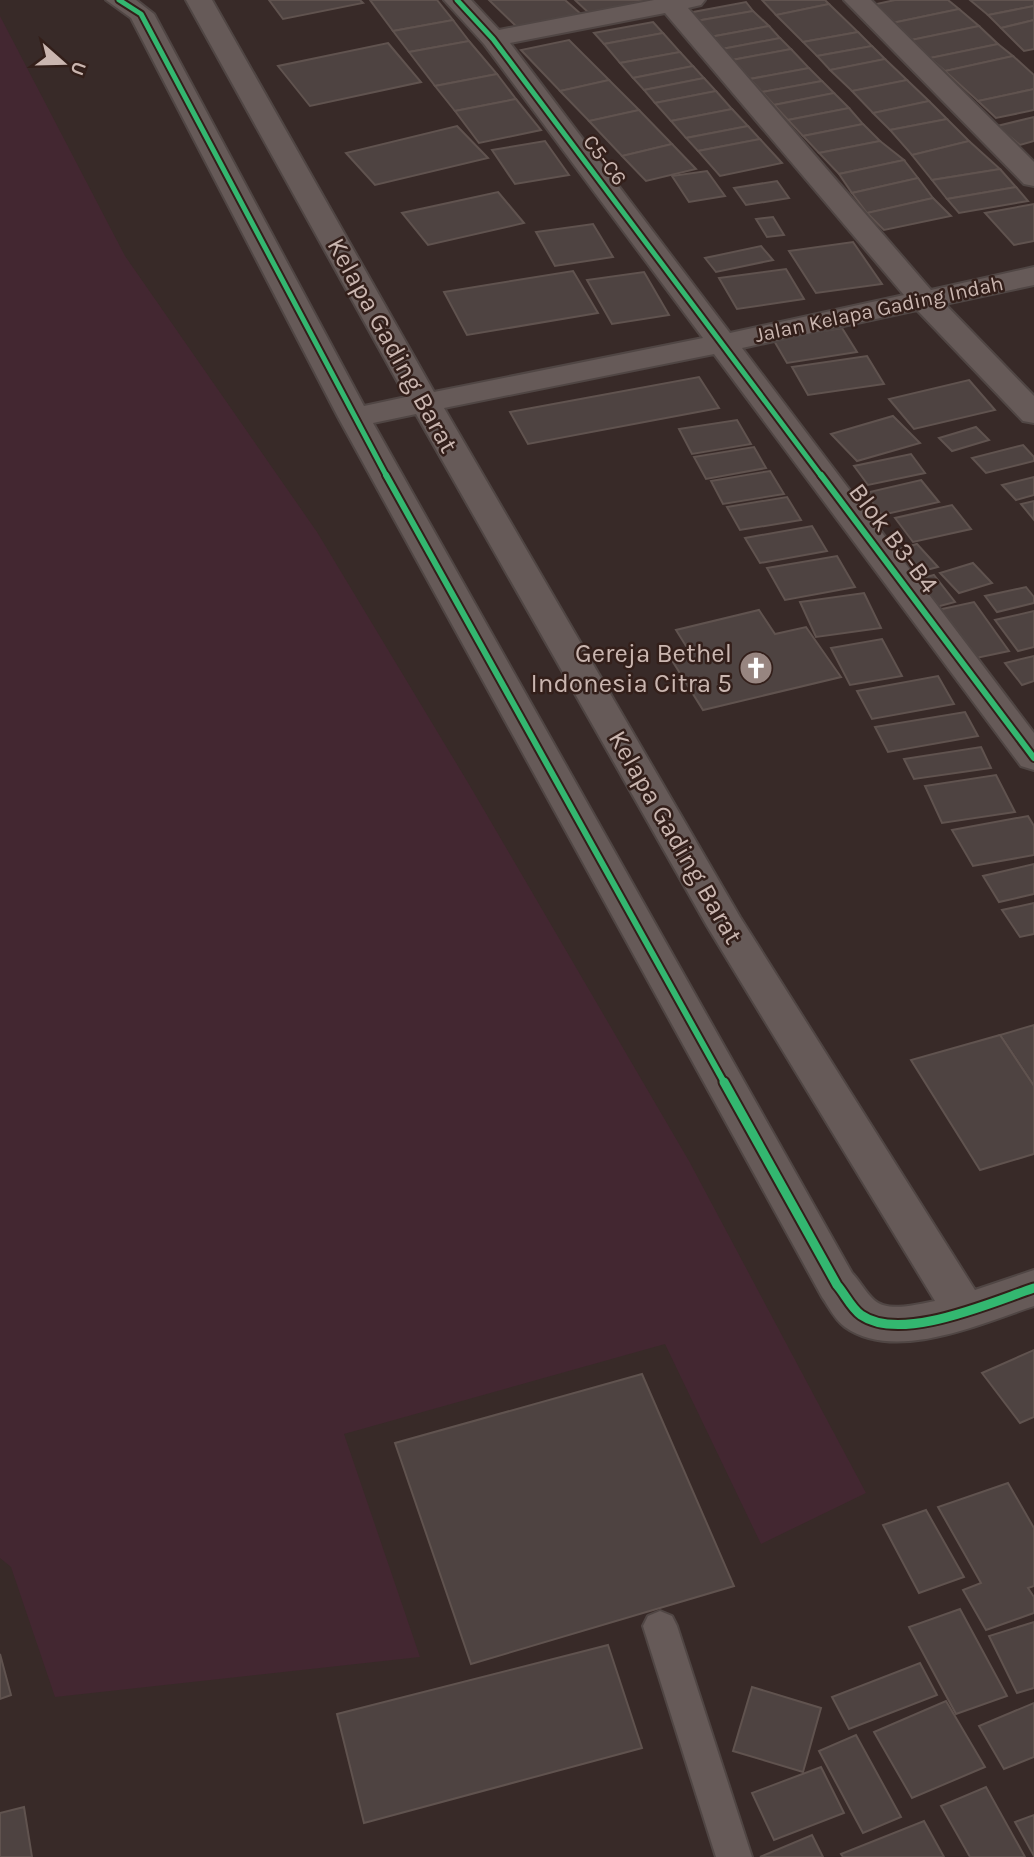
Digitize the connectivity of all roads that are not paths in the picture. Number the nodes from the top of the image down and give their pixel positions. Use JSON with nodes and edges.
{"nodes":[{"id":1,"x":199,"y":0,"type":"edge"},
{"id":2,"x":457,"y":0,"type":"edge"},
{"id":3,"x":857,"y":0,"type":"edge"},
{"id":4,"x":677,"y":1,"type":"edge"},
{"id":5,"x":134,"y":4,"type":"edge"},
{"id":6,"x":493,"y":39,"type":"junction"},
{"id":7,"x":1034,"y":178,"type":"edge"},
{"id":8,"x":1034,"y":276,"type":"edge"},
{"id":9,"x":924,"y":300,"type":"junction"},
{"id":10,"x":720,"y":344,"type":"junction"},
{"id":11,"x":424,"y":401,"type":"junction"},
{"id":12,"x":1034,"y":414,"type":"edge"},
{"id":13,"x":354,"y":417,"type":"junction"},
{"id":14,"x":1034,"y":758,"type":"edge"},
{"id":15,"x":1034,"y":1288,"type":"edge"},
{"id":16,"x":964,"y":1310,"type":"junction"},
{"id":17,"x":660,"y":1626,"type":"dead end"},
{"id":18,"x":734,"y":1857,"type":"edge"}],
"edges":[{"from":1,"to":11,"type":"street","name":"Kelapa Gading Barat"},
{"from":2,"to":6,"type":"street","name":"C5-C6"},
{"from":3,"to":7,"type":"street"},
{"from":4,"to":6,"type":"street"},
{"from":4,"to":9,"type":"street"},
{"from":5,"to":13,"type":"street"},
{"from":6,"to":10,"type":"street","name":"C5-C6"},
{"from":8,"to":9,"type":"street","name":"Jalan Kelapa Gading Indah"},
{"from":9,"to":10,"type":"street","name":"Jalan Kelapa Gading Indah"},
{"from":9,"to":12,"type":"street"},
{"from":10,"to":11,"type":"street","name":"Jalan Kelapa Gading Indah"},
{"from":10,"to":14,"type":"street","name":"Blok B3-B4"},
{"from":11,"to":13,"type":"street","name":"Jalan Kelapa Gading Indah"},
{"from":11,"to":16,"type":"street","name":"Kelapa Gading Barat"},
{"from":13,"to":16,"type":"street"},
{"from":15,"to":16,"type":"street"},
{"from":17,"to":18,"type":"lane"}]}
